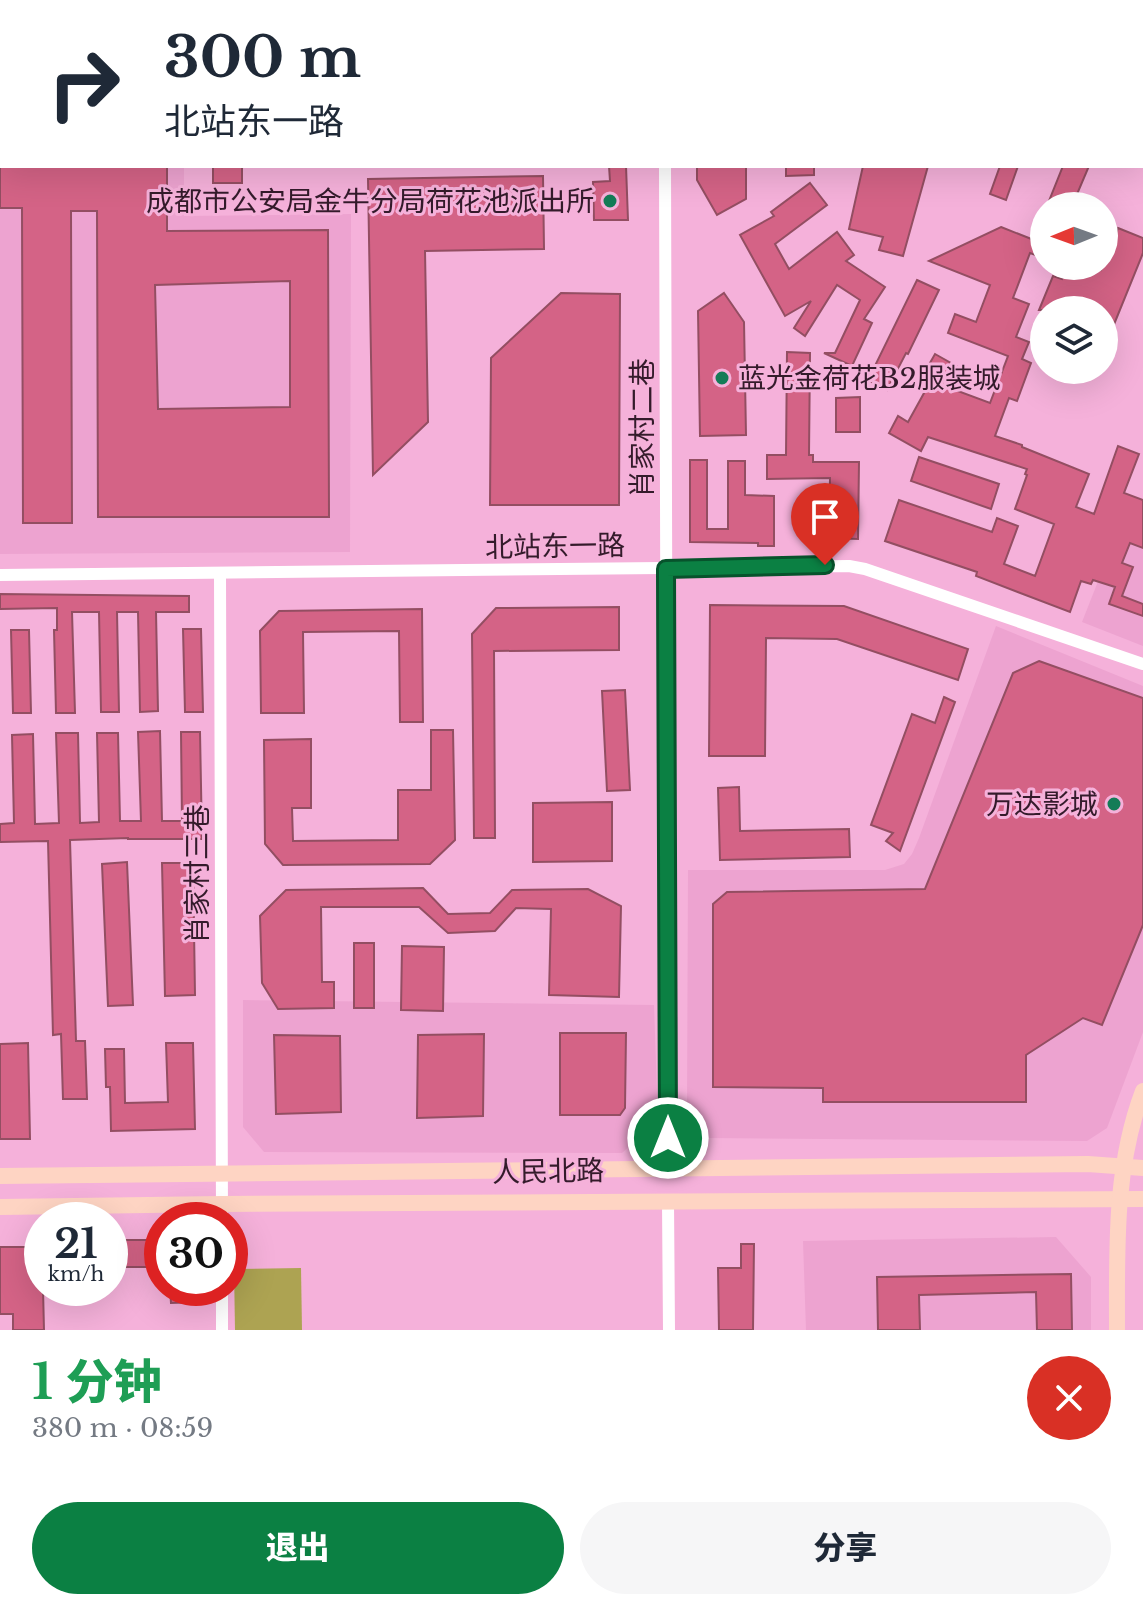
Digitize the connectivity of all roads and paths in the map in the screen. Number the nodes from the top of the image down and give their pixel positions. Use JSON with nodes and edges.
{"nodes":[{"id":1,"x":665,"y":168,"type":"edge"},
{"id":2,"x":666,"y":569,"type":"junction"},
{"id":3,"x":220,"y":573,"type":"junction"},
{"id":4,"x":0,"y":575,"type":"edge"},
{"id":5,"x":1143,"y":664,"type":"edge"},
{"id":6,"x":1143,"y":1091,"type":"edge"},
{"id":7,"x":1123,"y":1166,"type":"junction"},
{"id":8,"x":1143,"y":1168,"type":"edge"},
{"id":9,"x":668,"y":1169,"type":"junction"},
{"id":10,"x":222,"y":1174,"type":"junction"},
{"id":11,"x":0,"y":1176,"type":"edge"},
{"id":12,"x":1120,"y":1198,"type":"junction"},
{"id":13,"x":1143,"y":1199,"type":"edge"},
{"id":14,"x":222,"y":1202,"type":"edge"},
{"id":15,"x":668,"y":1202,"type":"junction"},
{"id":16,"x":0,"y":1207,"type":"edge"},
{"id":17,"x":144,"y":1210,"type":"edge"},
{"id":18,"x":248,"y":1211,"type":"edge"},
{"id":19,"x":222,"y":1306,"type":"edge"},
{"id":20,"x":222,"y":1330,"type":"edge"},
{"id":21,"x":669,"y":1330,"type":"edge"},
{"id":22,"x":1117,"y":1330,"type":"edge"}],
"edges":[{"from":1,"to":2,"type":"street","name":"肖家村二巷"},
{"from":2,"to":3,"type":"street","name":"北站东一路"},
{"from":2,"to":5,"type":"street","name":"北站东一路"},
{"from":2,"to":9,"type":"street","name":"肖家村二巷"},
{"from":3,"to":4,"type":"street","name":"北站东一路"},
{"from":3,"to":10,"type":"street","name":"肖家村三巷"},
{"from":6,"to":7,"type":"main road"},
{"from":7,"to":8,"type":"main road","name":"人民北路"},
{"from":7,"to":9,"type":"main road","name":"人民北路"},
{"from":7,"to":12,"type":"main road"},
{"from":9,"to":10,"type":"main road","name":"人民北路"},
{"from":10,"to":11,"type":"main road","name":"人民北路"},
{"from":10,"to":14,"type":"street","name":"肖家村三巷"},
{"from":12,"to":13,"type":"main road","name":"人民北路"},
{"from":12,"to":15,"type":"main road","name":"人民北路"},
{"from":12,"to":22,"type":"main road"},
{"from":15,"to":18,"type":"main road","name":"人民北路"},
{"from":15,"to":21,"type":"street"},
{"from":16,"to":17,"type":"main road","name":"人民北路"},
{"from":19,"to":20,"type":"street"}]}
